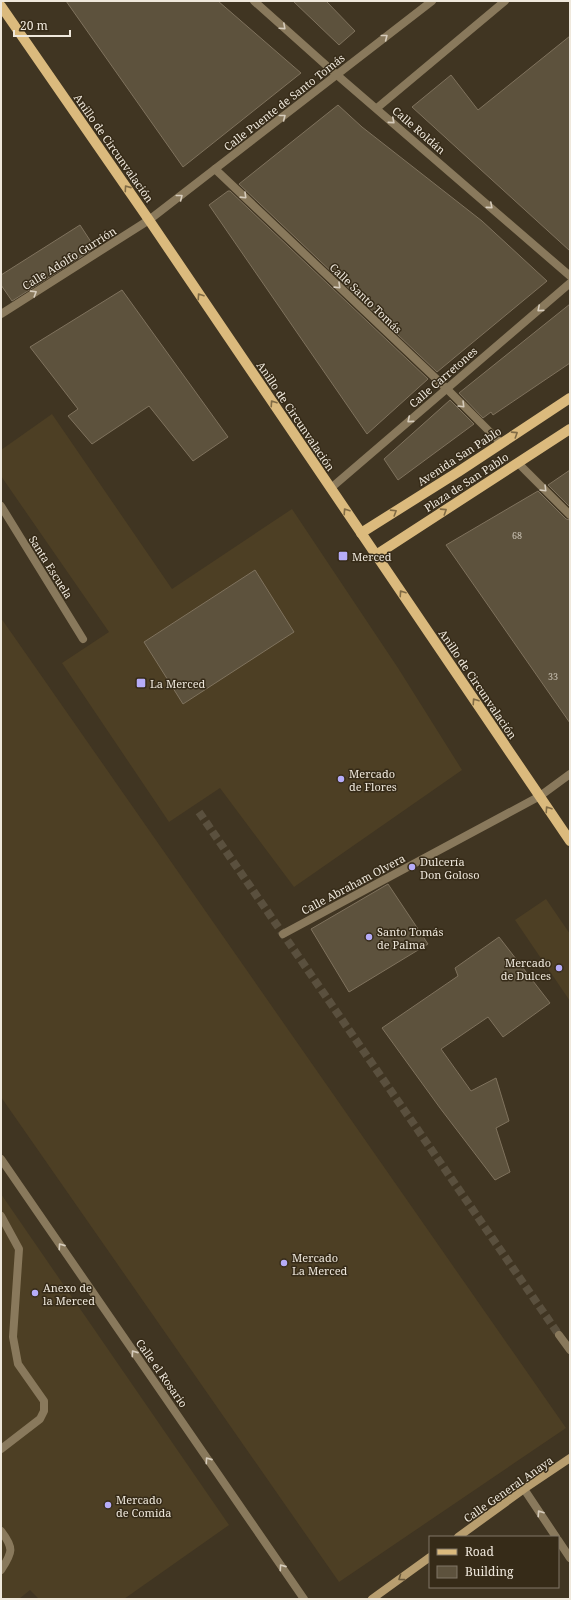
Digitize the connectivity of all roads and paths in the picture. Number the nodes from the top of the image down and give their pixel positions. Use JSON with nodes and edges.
{"nodes":[{"id":1,"x":254,"y":1,"type":"edge"},
{"id":2,"x":432,"y":1,"type":"edge"},
{"id":3,"x":505,"y":1,"type":"edge"},
{"id":4,"x":1,"y":6,"type":"edge"},
{"id":5,"x":337,"y":75,"type":"junction"},
{"id":6,"x":376,"y":108,"type":"junction"},
{"id":7,"x":215,"y":169,"type":"junction"},
{"id":8,"x":149,"y":220,"type":"junction"},
{"id":9,"x":570,"y":276,"type":"edge"},
{"id":10,"x":570,"y":283,"type":"edge"},
{"id":11,"x":1,"y":314,"type":"edge"},
{"id":12,"x":447,"y":389,"type":"junction"},
{"id":13,"x":570,"y":398,"type":"edge"},
{"id":14,"x":570,"y":429,"type":"edge"},
{"id":15,"x":501,"y":443,"type":"junction"},
{"id":16,"x":518,"y":463,"type":"junction"},
{"id":17,"x":330,"y":488,"type":"junction"},
{"id":18,"x":1,"y":506,"type":"edge"},
{"id":19,"x":570,"y":515,"type":"edge"},
{"id":20,"x":361,"y":533,"type":"junction"},
{"id":21,"x":376,"y":555,"type":"junction"},
{"id":22,"x":83,"y":639,"type":"dead end"},
{"id":23,"x":570,"y":774,"type":"edge"},
{"id":24,"x":540,"y":796,"type":"junction"},
{"id":25,"x":570,"y":841,"type":"edge"},
{"id":26,"x":283,"y":934,"type":"dead end"},
{"id":27,"x":1,"y":1159,"type":"edge"},
{"id":28,"x":1,"y":1216,"type":"edge"},
{"id":29,"x":559,"y":1335,"type":"tunnel mouth"},
{"id":30,"x":570,"y":1350,"type":"edge"},
{"id":31,"x":1,"y":1449,"type":"edge"},
{"id":32,"x":570,"y":1458,"type":"edge"},
{"id":33,"x":524,"y":1489,"type":"junction"},
{"id":34,"x":1,"y":1531,"type":"edge"},
{"id":35,"x":459,"y":1536,"type":"edge"},
{"id":36,"x":555,"y":1536,"type":"edge"},
{"id":37,"x":559,"y":1542,"type":"edge"},
{"id":38,"x":429,"y":1558,"type":"edge"},
{"id":39,"x":570,"y":1558,"type":"edge"},
{"id":40,"x":1,"y":1570,"type":"edge"},
{"id":41,"x":304,"y":1599,"type":"edge"},
{"id":42,"x":372,"y":1599,"type":"edge"}],
"edges":[{"from":1,"to":5,"type":"street","name":"Calle Roldán","one_way":true},
{"from":5,"to":2,"type":"street","name":"Calle Puente de Santo Tomás","one_way":true},
{"from":3,"to":6,"type":"street"},
{"from":8,"to":4,"type":"main road","name":"Anillo de Circunvalación","one_way":true},
{"from":5,"to":6,"type":"street","name":"Calle Roldán"},
{"from":7,"to":5,"type":"street","name":"Calle Puente de Santo Tomás","one_way":true},
{"from":6,"to":9,"type":"street","name":"Calle Roldán","one_way":true},
{"from":8,"to":7,"type":"street","name":"Calle Puente de Santo Tomás","one_way":true},
{"from":7,"to":12,"type":"street","name":"Calle Santo Tomás","one_way":true},
{"from":11,"to":8,"type":"street","name":"Calle Adolfo Gurrión","one_way":true},
{"from":17,"to":8,"type":"main road","name":"Anillo de Circunvalación","one_way":true},
{"from":10,"to":12,"type":"street","name":"Calle Carretones","one_way":true},
{"from":12,"to":15,"type":"street","name":"Calle Santo Tomás","one_way":true},
{"from":12,"to":17,"type":"street","name":"Calle Carretones","one_way":true},
{"from":15,"to":13,"type":"main road","name":"Avenida San Pablo","one_way":true},
{"from":14,"to":16,"type":"main road","name":"Plaza de San Pablo"},
{"from":20,"to":15,"type":"main road","name":"Avenida San Pablo","one_way":true},
{"from":16,"to":19,"type":"street","one_way":true},
{"from":21,"to":16,"type":"main road","name":"Plaza de San Pablo","one_way":true},
{"from":20,"to":17,"type":"main road","name":"Anillo de Circunvalación","one_way":true},
{"from":18,"to":22,"type":"street","name":"Santa Escuela"},
{"from":20,"to":21,"type":"main road","name":"Anillo de Circunvalación"},
{"from":24,"to":21,"type":"main road","name":"Anillo de Circunvalación","one_way":true},
{"from":23,"to":24,"type":"street","name":"Calle Abraham Olvera"},
{"from":25,"to":24,"type":"main road","name":"Anillo de Circunvalación","one_way":true},
{"from":24,"to":26,"type":"street","name":"Calle Abraham Olvera"},
{"from":41,"to":27,"type":"street","name":"Calle el Rosario","one_way":true},
{"from":28,"to":31,"type":"street"},
{"from":29,"to":30,"type":"street"},
{"from":32,"to":33,"type":"street","name":"Calle General Anaya"},
{"from":33,"to":35,"type":"street","name":"Calle General Anaya"},
{"from":36,"to":33,"type":"street","one_way":true},
{"from":34,"to":40,"type":"street"},
{"from":37,"to":39,"type":"street"},
{"from":38,"to":42,"type":"street","one_way":true}]}
